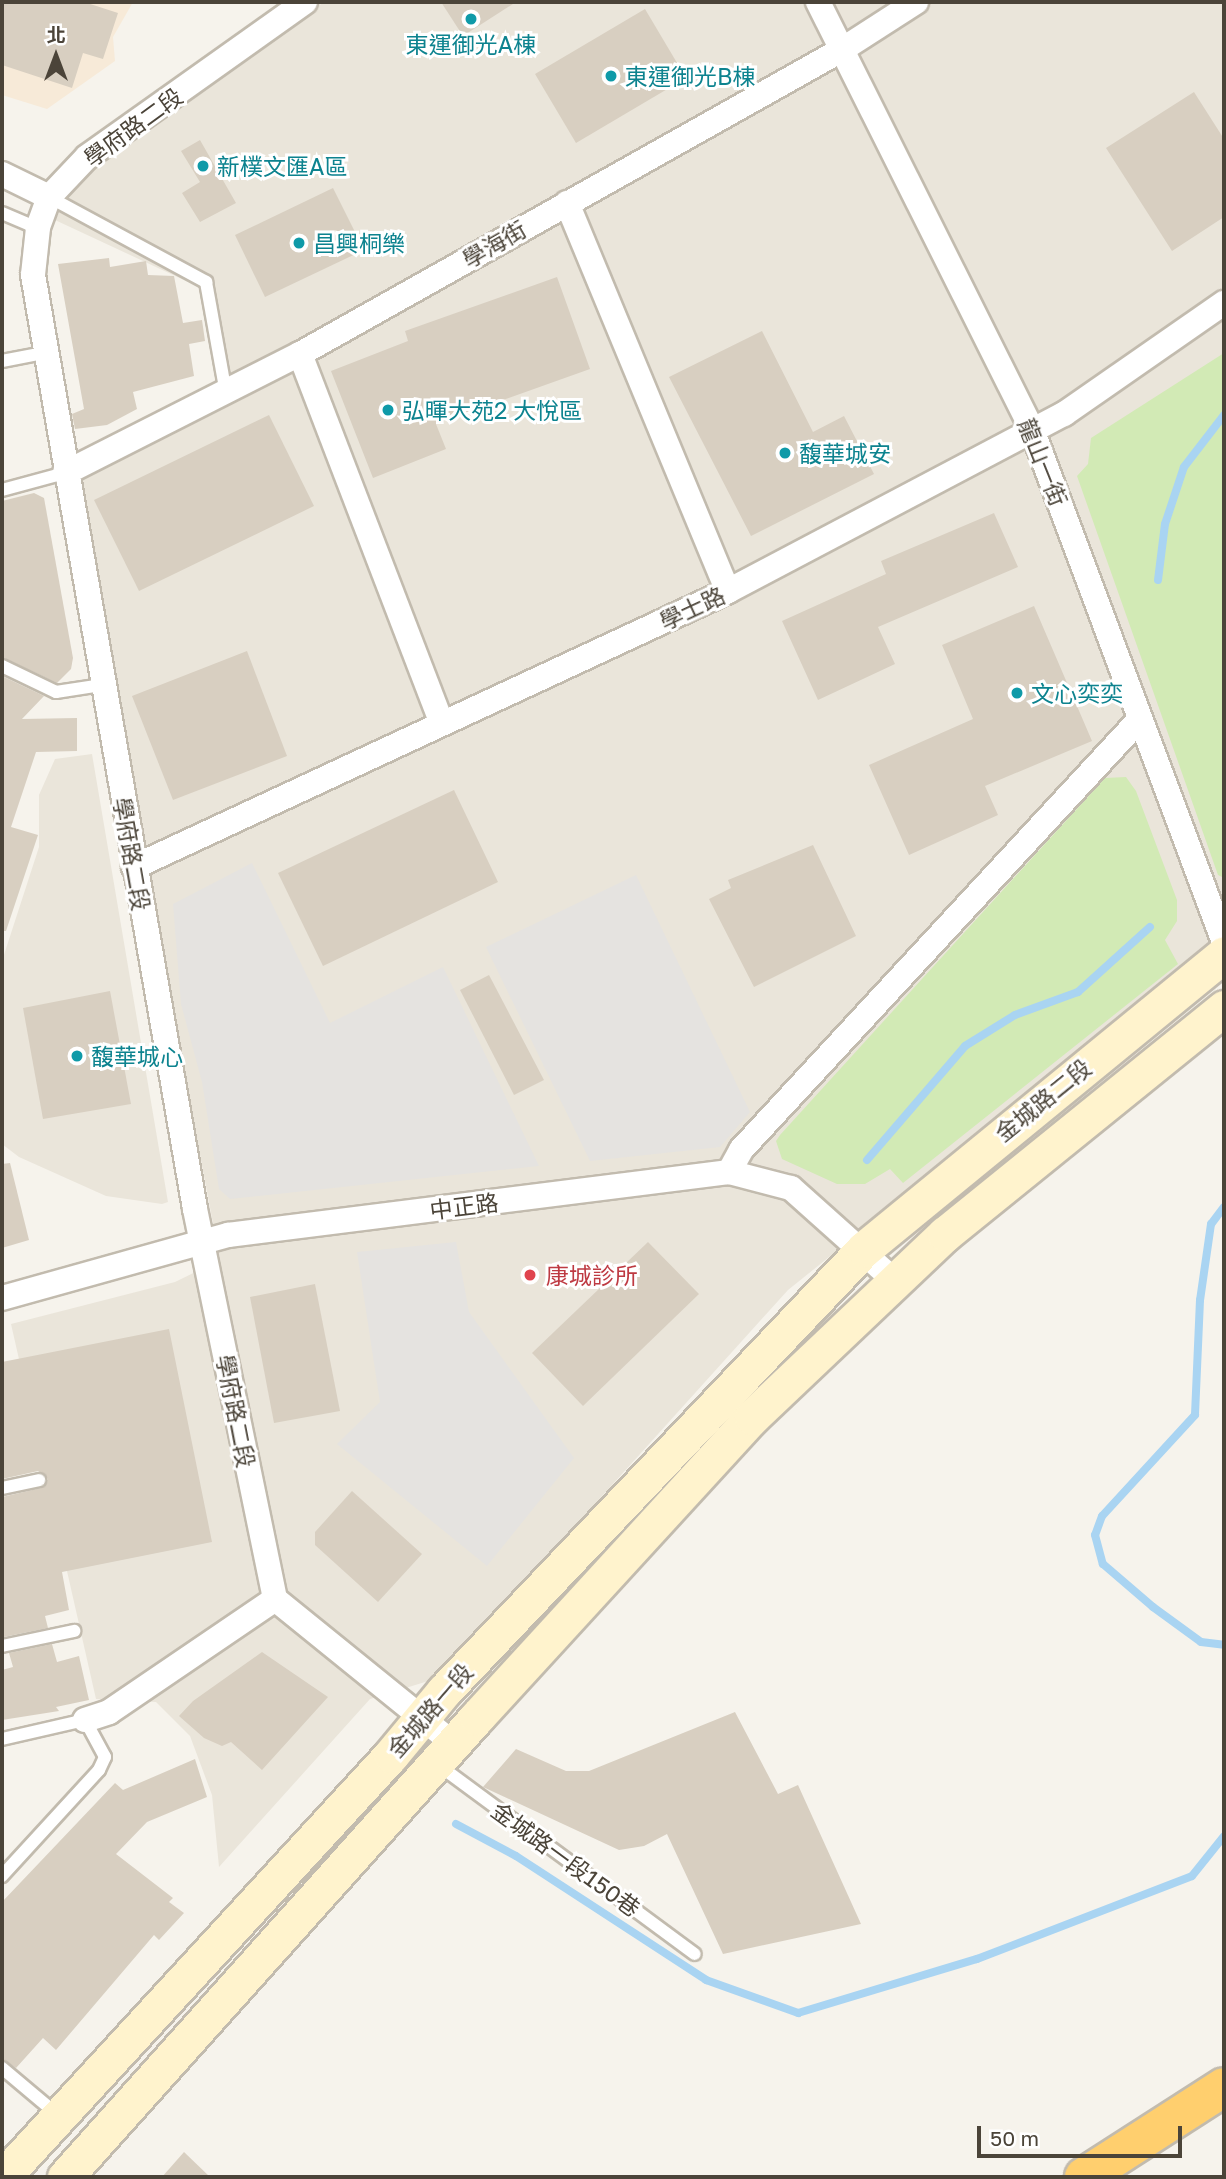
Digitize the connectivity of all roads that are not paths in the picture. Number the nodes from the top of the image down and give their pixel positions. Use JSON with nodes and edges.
{"nodes":[{"id":1,"x":305,"y":2,"type":"edge"},
{"id":2,"x":818,"y":2,"type":"edge"},
{"id":3,"x":916,"y":2,"type":"edge"},
{"id":4,"x":843,"y":49,"type":"junction"},
{"id":5,"x":2,"y":174,"type":"edge"},
{"id":6,"x":49,"y":197,"type":"junction"},
{"id":7,"x":567,"y":203,"type":"junction"},
{"id":8,"x":2,"y":213,"type":"edge"},
{"id":9,"x":38,"y":228,"type":"junction"},
{"id":10,"x":1224,"y":303,"type":"edge"},
{"id":11,"x":44,"y":353,"type":"junction"},
{"id":12,"x":300,"y":354,"type":"junction"},
{"id":13,"x":2,"y":361,"type":"edge"},
{"id":14,"x":226,"y":393,"type":"junction"},
{"id":15,"x":1033,"y":432,"type":"junction"},
{"id":16,"x":65,"y":473,"type":"junction"},
{"id":17,"x":2,"y":490,"type":"edge"},
{"id":18,"x":728,"y":592,"type":"junction"},
{"id":19,"x":2,"y":666,"type":"edge"},
{"id":20,"x":102,"y":685,"type":"junction"},
{"id":21,"x":1140,"y":719,"type":"junction"},
{"id":22,"x":441,"y":722,"type":"junction"},
{"id":23,"x":134,"y":867,"type":"junction"},
{"id":24,"x":1224,"y":942,"type":"edge"},
{"id":25,"x":1224,"y":954,"type":"edge"},
{"id":26,"x":1222,"y":1015,"type":"edge"},
{"id":27,"x":729,"y":1172,"type":"junction"},
{"id":28,"x":202,"y":1243,"type":"junction"},
{"id":29,"x":864,"y":1249,"type":"junction"},
{"id":30,"x":896,"y":1282,"type":"junction"},
{"id":31,"x":2,"y":1298,"type":"edge"},
{"id":32,"x":39,"y":1480,"type":"dead end"},
{"id":33,"x":2,"y":1488,"type":"edge"},
{"id":34,"x":275,"y":1599,"type":"junction"},
{"id":35,"x":74,"y":1631,"type":"dead end"},
{"id":36,"x":2,"y":1646,"type":"edge"},
{"id":37,"x":423,"y":1717,"type":"junction"},
{"id":38,"x":85,"y":1720,"type":"junction"},
{"id":39,"x":2,"y":1739,"type":"edge"},
{"id":40,"x":445,"y":1754,"type":"junction"},
{"id":41,"x":2,"y":1876,"type":"edge"},
{"id":42,"x":695,"y":1954,"type":"dead end"},
{"id":43,"x":2,"y":2068,"type":"edge"},
{"id":44,"x":1224,"y":2087,"type":"edge"},
{"id":45,"x":59,"y":2116,"type":"junction"},
{"id":46,"x":3,"y":2177,"type":"edge"},
{"id":47,"x":65,"y":2177,"type":"edge"},
{"id":48,"x":1084,"y":2177,"type":"edge"}],
"edges":[{"from":1,"to":6,"type":"street","name":"學府路二段"},
{"from":2,"to":4,"type":"street","name":"龍山一街"},
{"from":3,"to":4,"type":"street","name":"學海街"},
{"from":4,"to":7,"type":"street","name":"學海街"},
{"from":4,"to":15,"type":"street","name":"龍山一街"},
{"from":5,"to":6,"type":"street"},
{"from":6,"to":9,"type":"street","name":"學府路二段"},
{"from":6,"to":14,"type":"lane"},
{"from":7,"to":12,"type":"street","name":"學海街"},
{"from":7,"to":18,"type":"street"},
{"from":8,"to":9,"type":"lane"},
{"from":9,"to":11,"type":"street","name":"學府路二段"},
{"from":10,"to":15,"type":"street","name":"學士路"},
{"from":11,"to":13,"type":"lane"},
{"from":11,"to":16,"type":"street","name":"學府路二段"},
{"from":12,"to":14,"type":"street","name":"學海街"},
{"from":12,"to":22,"type":"street"},
{"from":14,"to":16,"type":"street","name":"學海街"},
{"from":15,"to":18,"type":"street","name":"學士路"},
{"from":15,"to":21,"type":"street","name":"龍山一街"},
{"from":16,"to":17,"type":"lane"},
{"from":16,"to":20,"type":"street","name":"學府路二段"},
{"from":18,"to":22,"type":"street","name":"學士路"},
{"from":19,"to":20,"type":"lane"},
{"from":20,"to":23,"type":"street","name":"學府路二段"},
{"from":21,"to":24,"type":"street","name":"龍山一街"},
{"from":21,"to":27,"type":"street"},
{"from":22,"to":23,"type":"street","name":"學士路"},
{"from":23,"to":28,"type":"street","name":"學府路二段"},
{"from":25,"to":29,"type":"main road","name":"金城路二段"},
{"from":26,"to":30,"type":"main road","name":"金城路二段"},
{"from":27,"to":28,"type":"street","name":"中正路"},
{"from":27,"to":29,"type":"street","name":"中正路"},
{"from":28,"to":31,"type":"street","name":"中正路"},
{"from":28,"to":34,"type":"street","name":"學府路二段"},
{"from":29,"to":30,"type":"street","name":"中正路"},
{"from":29,"to":37,"type":"main road","name":"金城路一段"},
{"from":30,"to":40,"type":"main road","name":"金城路一段"},
{"from":32,"to":33,"type":"lane"},
{"from":34,"to":37,"type":"street"},
{"from":34,"to":38,"type":"street"},
{"from":35,"to":36,"type":"lane"},
{"from":37,"to":40,"type":"street"},
{"from":37,"to":45,"type":"main road","name":"金城路一段"},
{"from":38,"to":39,"type":"lane"},
{"from":38,"to":41,"type":"lane"},
{"from":40,"to":42,"type":"lane","name":"金城路一段150巷"},
{"from":40,"to":47,"type":"main road","name":"金城路一段"},
{"from":43,"to":45,"type":"lane"},
{"from":44,"to":48,"type":"highway"},
{"from":45,"to":46,"type":"main road","name":"金城路一段"}]}
